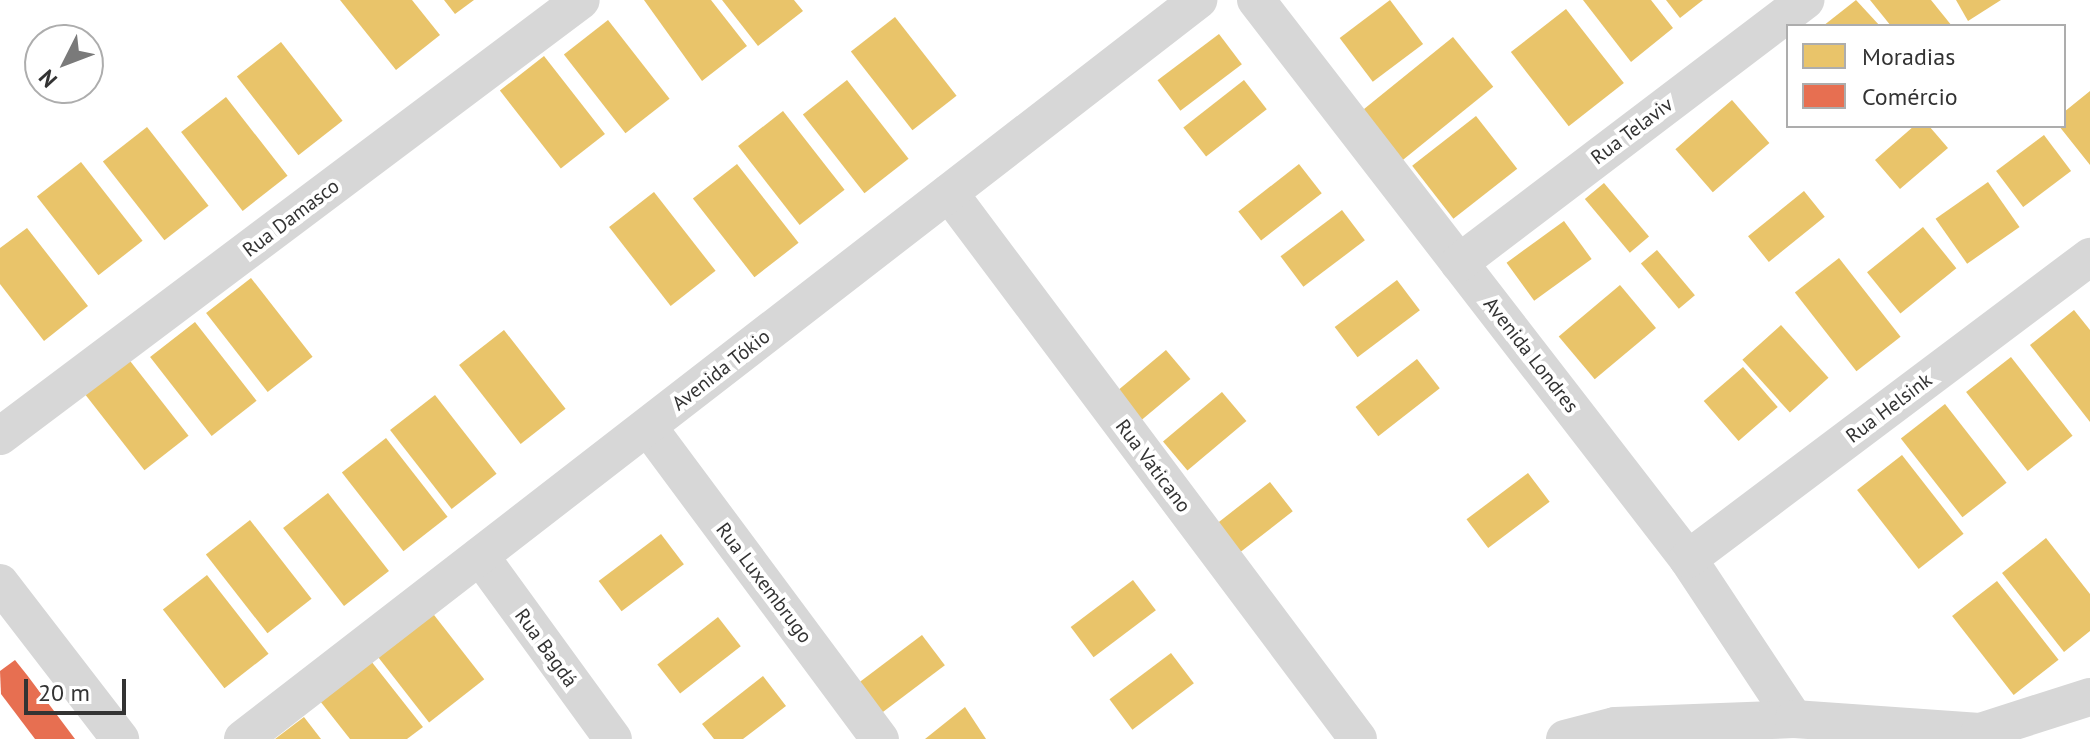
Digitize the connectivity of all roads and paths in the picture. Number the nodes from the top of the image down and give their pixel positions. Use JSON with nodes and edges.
{"nodes":[{"id":1,"x":581,"y":0,"type":"edge"},
{"id":2,"x":1198,"y":0,"type":"edge"},
{"id":3,"x":1256,"y":0,"type":"edge"},
{"id":4,"x":1806,"y":0,"type":"edge"},
{"id":5,"x":949,"y":193,"type":"junction"},
{"id":6,"x":2090,"y":257,"type":"edge"},
{"id":7,"x":1459,"y":263,"type":"junction"},
{"id":8,"x":648,"y":427,"type":"junction"},
{"id":9,"x":0,"y":436,"type":"edge"},
{"id":10,"x":480,"y":556,"type":"junction"},
{"id":11,"x":1688,"y":559,"type":"junction"},
{"id":12,"x":0,"y":583,"type":"edge"},
{"id":13,"x":2090,"y":697,"type":"edge"},
{"id":14,"x":1794,"y":719,"type":"junction"},
{"id":15,"x":1982,"y":736,"type":"edge"},
{"id":16,"x":120,"y":739,"type":"edge"},
{"id":17,"x":243,"y":739,"type":"edge"},
{"id":18,"x":613,"y":739,"type":"edge"},
{"id":19,"x":880,"y":739,"type":"edge"},
{"id":20,"x":1358,"y":739,"type":"edge"},
{"id":21,"x":1565,"y":739,"type":"edge"}],
"edges":[{"from":1,"to":9,"type":"street","name":"Rua Damasco"},
{"from":2,"to":5,"type":"street","name":"Avenida Tókio"},
{"from":3,"to":7,"type":"street","name":"Avenida Londres"},
{"from":4,"to":7,"type":"street","name":"Rua Telaviv"},
{"from":5,"to":8,"type":"street","name":"Avenida Tókio"},
{"from":5,"to":20,"type":"street","name":"Rua Vaticano"},
{"from":6,"to":11,"type":"street","name":"Rua Helsink"},
{"from":7,"to":11,"type":"street","name":"Avenida Londres"},
{"from":8,"to":10,"type":"street","name":"Avenida Tókio"},
{"from":8,"to":19,"type":"street","name":"Rua Luxembrugo"},
{"from":10,"to":17,"type":"street","name":"Avenida Tókio"},
{"from":10,"to":18,"type":"street","name":"Rua Bagdá"},
{"from":11,"to":14,"type":"street","name":"Avenida Londres"},
{"from":12,"to":16,"type":"street"},
{"from":13,"to":15,"type":"street"},
{"from":14,"to":15,"type":"street"},
{"from":14,"to":21,"type":"street"}]}
